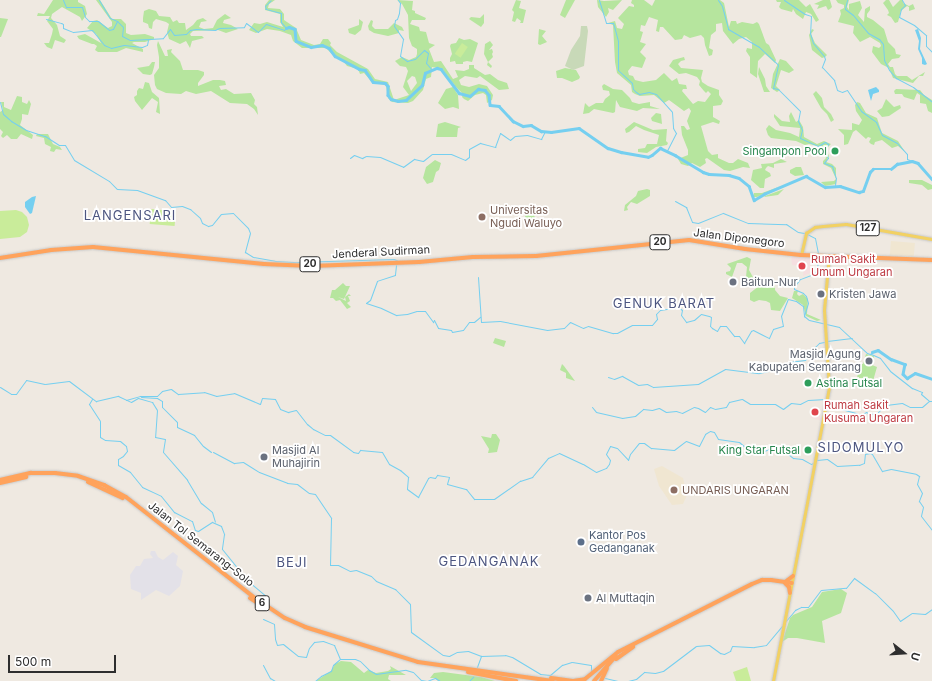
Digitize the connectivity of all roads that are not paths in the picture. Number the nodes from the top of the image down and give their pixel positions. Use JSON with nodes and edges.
{"nodes":[{"id":1,"x":932,"y":239,"type":"edge"},
{"id":2,"x":631,"y":245,"type":"junction"},
{"id":3,"x":723,"y":245,"type":"junction"},
{"id":4,"x":565,"y":252,"type":"joint"},
{"id":5,"x":801,"y":254,"type":"junction"},
{"id":6,"x":487,"y":255,"type":"junction"},
{"id":7,"x":829,"y":255,"type":"junction"},
{"id":8,"x":0,"y":257,"type":"edge"},
{"id":9,"x":932,"y":260,"type":"edge"},
{"id":10,"x":390,"y":262,"type":"junction"},
{"id":11,"x":0,"y":481,"type":"edge"},
{"id":12,"x":793,"y":576,"type":"junction"},
{"id":13,"x":785,"y":583,"type":"junction"},
{"id":14,"x":792,"y":584,"type":"junction"},
{"id":15,"x":790,"y":594,"type":"junction"},
{"id":16,"x":635,"y":646,"type":"junction"},
{"id":17,"x":618,"y":652,"type":"junction"},
{"id":18,"x":468,"y":672,"type":"junction"},
{"id":19,"x":532,"y":678,"type":"junction"},
{"id":20,"x":516,"y":681,"type":"edge"},
{"id":21,"x":538,"y":681,"type":"edge"},
{"id":22,"x":553,"y":681,"type":"edge"},
{"id":23,"x":593,"y":681,"type":"edge"},
{"id":24,"x":601,"y":681,"type":"edge"},
{"id":25,"x":773,"y":681,"type":"edge"}],
"edges":[{"from":1,"to":5,"type":"main road","number":"127"},
{"from":2,"to":3,"type":"highway","name":"Jalan Diponegoro","number":"20"},
{"from":2,"to":3,"type":"highway","name":"Jalan Diponegoro","number":"20"},
{"from":2,"to":4,"type":"highway","name":"Jalan Diponegoro","number":"20"},
{"from":3,"to":5,"type":"highway","name":"Jalan Diponegoro","number":"20"},
{"from":4,"to":6,"type":"highway","name":"Jenderal Sudirman","number":"20"},
{"from":5,"to":7,"type":"highway","name":"Jalan Diponegoro","number":"20"},
{"from":6,"to":10,"type":"highway","name":"Jenderal Sudirman","number":"20"},
{"from":6,"to":10,"type":"highway","name":"Jenderal Sudirman","number":"20"},
{"from":7,"to":9,"type":"highway","name":"Jalan Diponegoro","number":"20"},
{"from":7,"to":12,"type":"main road"},
{"from":8,"to":10,"type":"highway","name":"Jenderal Sudirman","number":"20"},
{"from":11,"to":18,"type":"highway","name":"Jalan Tol Semarang–Solo","number":"6"},
{"from":11,"to":19,"type":"highway","name":"Jalan Tol Semarang–Solo","number":"6"},
{"from":12,"to":13,"type":"highway"},
{"from":12,"to":14,"type":"main road"},
{"from":13,"to":14,"type":"highway"},
{"from":13,"to":15,"type":"highway"},
{"from":13,"to":16,"type":"highway"},
{"from":13,"to":17,"type":"highway"},
{"from":14,"to":15,"type":"main road"},
{"from":15,"to":25,"type":"main road"},
{"from":16,"to":23,"type":"highway"},
{"from":16,"to":24,"type":"highway"},
{"from":17,"to":19,"type":"highway"},
{"from":17,"to":23,"type":"highway"},
{"from":18,"to":20,"type":"highway"},
{"from":18,"to":21,"type":"highway","name":"Jalan Tol Semarang–Solo","number":"6"},
{"from":19,"to":22,"type":"highway","name":"Jalan Tol Semarang–Solo","number":"6"}]}
